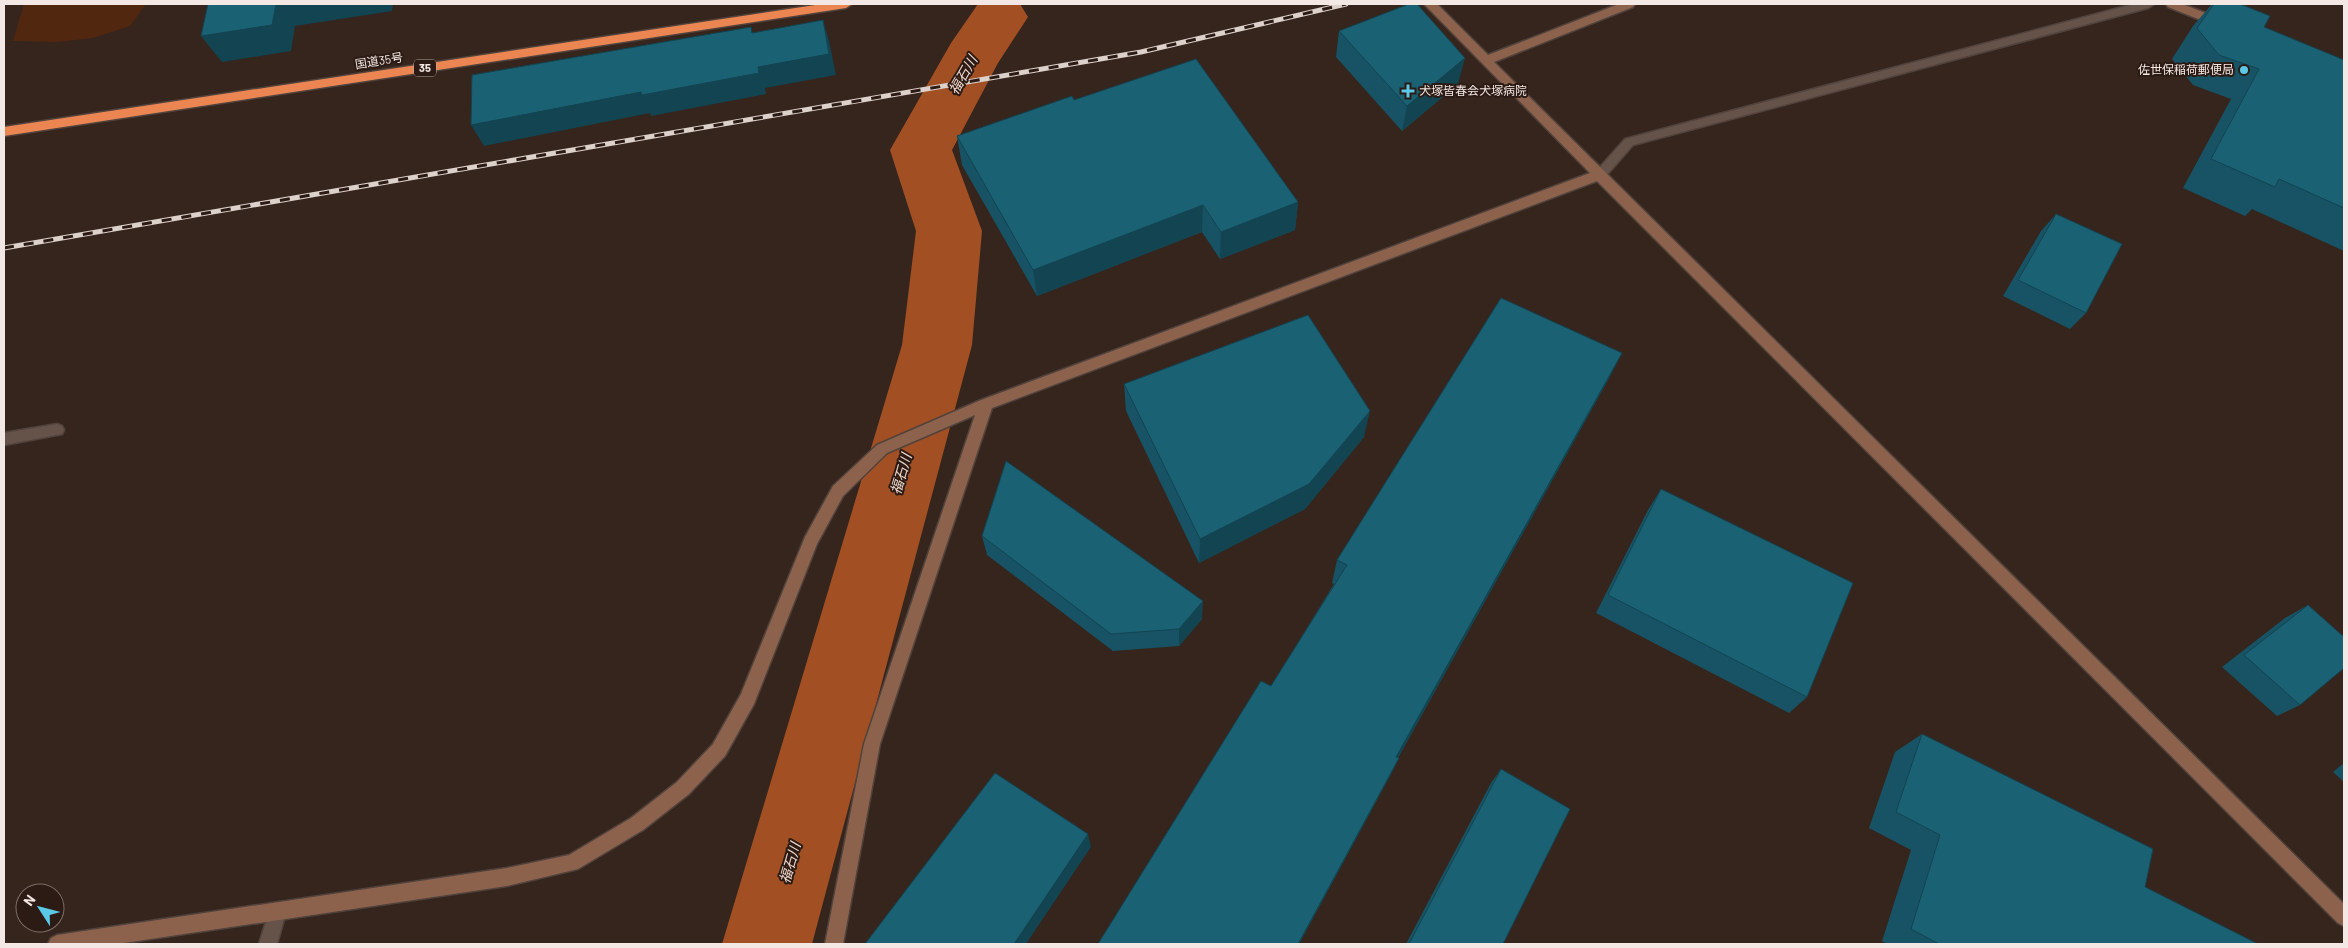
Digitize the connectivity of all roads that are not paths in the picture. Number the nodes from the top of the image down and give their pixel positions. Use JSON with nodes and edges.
{"nodes":[{"id":1,"x":846,"y":4,"type":"edge"},
{"id":2,"x":1430,"y":4,"type":"edge"},
{"id":3,"x":1629,"y":4,"type":"edge"},
{"id":4,"x":2148,"y":4,"type":"edge"},
{"id":5,"x":2172,"y":4,"type":"edge"},
{"id":6,"x":2235,"y":29,"type":"edge"},
{"id":7,"x":1487,"y":60,"type":"junction"},
{"id":8,"x":4,"y":132,"type":"edge"},
{"id":9,"x":1599,"y":175,"type":"junction"},
{"id":10,"x":984,"y":404,"type":"junction"},
{"id":11,"x":58,"y":430,"type":"dead end"},
{"id":12,"x":4,"y":438,"type":"edge"},
{"id":13,"x":277,"y":912,"type":"junction"},
{"id":14,"x":2344,"y":917,"type":"edge"},
{"id":15,"x":57,"y":944,"type":"edge"},
{"id":16,"x":268,"y":944,"type":"edge"},
{"id":17,"x":834,"y":944,"type":"edge"}],
"edges":[{"from":1,"to":8,"type":"highway","name":"国道35号","number":"35"},
{"from":2,"to":7,"type":"street"},
{"from":3,"to":7,"type":"street"},
{"from":4,"to":9,"type":"street"},
{"from":5,"to":6,"type":"street"},
{"from":7,"to":9,"type":"street"},
{"from":9,"to":10,"type":"street"},
{"from":9,"to":14,"type":"street"},
{"from":10,"to":13,"type":"street"},
{"from":10,"to":17,"type":"street"},
{"from":11,"to":12,"type":"street"},
{"from":13,"to":15,"type":"street"},
{"from":13,"to":16,"type":"street"}]}
